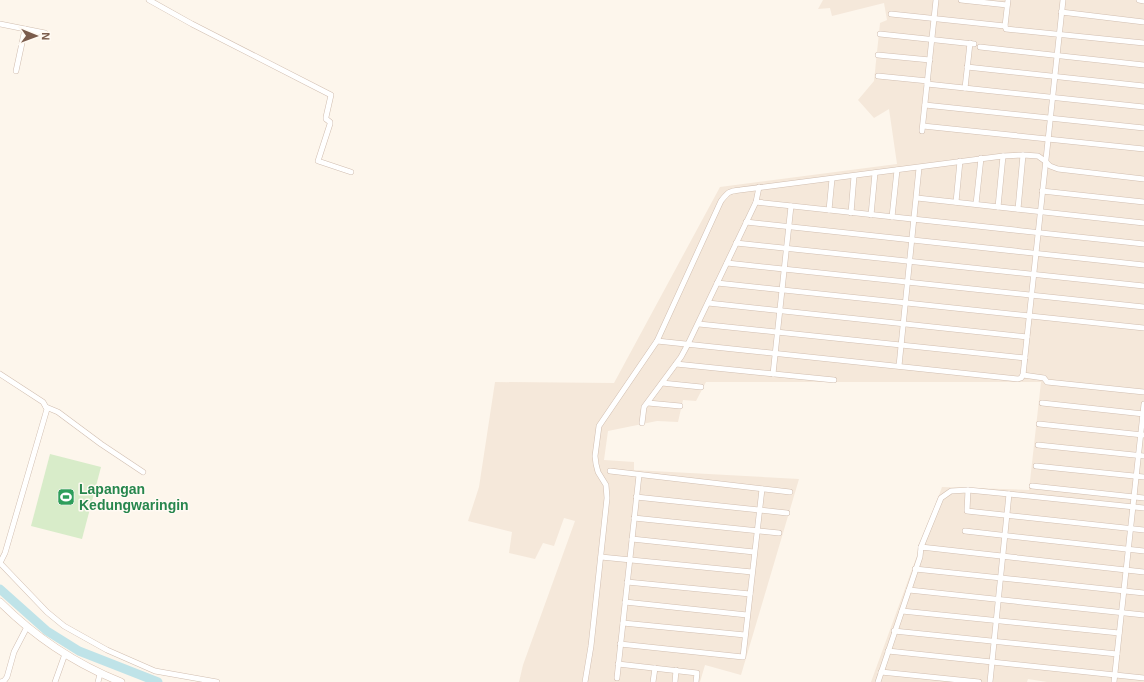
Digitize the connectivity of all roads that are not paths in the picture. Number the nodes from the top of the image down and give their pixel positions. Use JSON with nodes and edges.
{"nodes":[{"id":1,"x":149,"y":0,"type":"edge"},
{"id":2,"x":936,"y":0,"type":"edge"},
{"id":3,"x":961,"y":0,"type":"edge"},
{"id":4,"x":1063,"y":0,"type":"edge"},
{"id":5,"x":1139,"y":0,"type":"edge"},
{"id":6,"x":1144,"y":0,"type":"edge"},
{"id":7,"x":1007,"y":2,"type":"edge"},
{"id":8,"x":1061,"y":12,"type":"junction"},
{"id":9,"x":891,"y":14,"type":"dead end"},
{"id":10,"x":934,"y":18,"type":"junction"},
{"id":11,"x":1144,"y":22,"type":"edge"},
{"id":12,"x":0,"y":24,"type":"edge"},
{"id":13,"x":1005,"y":26,"type":"junction"},
{"id":14,"x":25,"y":29,"type":"junction"},
{"id":15,"x":45,"y":33,"type":"dead end"},
{"id":16,"x":880,"y":34,"type":"dead end"},
{"id":17,"x":1059,"y":34,"type":"junction"},
{"id":18,"x":932,"y":39,"type":"junction"},
{"id":19,"x":1144,"y":43,"type":"edge"},
{"id":20,"x":980,"y":47,"type":"dead end"},
{"id":21,"x":878,"y":55,"type":"dead end"},
{"id":22,"x":1057,"y":55,"type":"junction"},
{"id":23,"x":930,"y":60,"type":"junction"},
{"id":24,"x":1144,"y":65,"type":"edge"},
{"id":25,"x":967,"y":67,"type":"junction"},
{"id":26,"x":16,"y":71,"type":"dead end"},
{"id":27,"x":878,"y":76,"type":"dead end"},
{"id":28,"x":1054,"y":76,"type":"junction"},
{"id":29,"x":928,"y":82,"type":"junction"},
{"id":30,"x":1144,"y":86,"type":"edge"},
{"id":31,"x":965,"y":88,"type":"junction"},
{"id":32,"x":1052,"y":97,"type":"junction"},
{"id":33,"x":925,"y":105,"type":"junction"},
{"id":34,"x":1144,"y":107,"type":"edge"},
{"id":35,"x":1050,"y":118,"type":"junction"},
{"id":36,"x":923,"y":126,"type":"junction"},
{"id":37,"x":1144,"y":128,"type":"edge"},
{"id":38,"x":922,"y":132,"type":"dead end"},
{"id":39,"x":1047,"y":139,"type":"junction"},
{"id":40,"x":1144,"y":149,"type":"edge"},
{"id":41,"x":1023,"y":155,"type":"junction"},
{"id":42,"x":1003,"y":156,"type":"junction"},
{"id":43,"x":981,"y":158,"type":"junction"},
{"id":44,"x":960,"y":161,"type":"junction"},
{"id":45,"x":1045,"y":161,"type":"junction"},
{"id":46,"x":919,"y":168,"type":"junction"},
{"id":47,"x":897,"y":170,"type":"junction"},
{"id":48,"x":351,"y":172,"type":"dead end"},
{"id":49,"x":875,"y":173,"type":"junction"},
{"id":50,"x":854,"y":176,"type":"junction"},
{"id":51,"x":832,"y":178,"type":"junction"},
{"id":52,"x":1144,"y":179,"type":"edge"},
{"id":53,"x":759,"y":187,"type":"junction"},
{"id":54,"x":1042,"y":191,"type":"junction"},
{"id":55,"x":917,"y":198,"type":"junction"},
{"id":56,"x":756,"y":202,"type":"junction"},
{"id":57,"x":956,"y":202,"type":"junction"},
{"id":58,"x":1144,"y":202,"type":"edge"},
{"id":59,"x":976,"y":204,"type":"junction"},
{"id":60,"x":791,"y":206,"type":"junction"},
{"id":61,"x":998,"y":207,"type":"junction"},
{"id":62,"x":1018,"y":209,"type":"junction"},
{"id":63,"x":829,"y":210,"type":"junction"},
{"id":64,"x":1040,"y":211,"type":"junction"},
{"id":65,"x":850,"y":213,"type":"junction"},
{"id":66,"x":871,"y":215,"type":"junction"},
{"id":67,"x":892,"y":217,"type":"junction"},
{"id":68,"x":914,"y":220,"type":"junction"},
{"id":69,"x":746,"y":222,"type":"junction"},
{"id":70,"x":1144,"y":223,"type":"edge"},
{"id":71,"x":789,"y":227,"type":"junction"},
{"id":72,"x":1038,"y":233,"type":"junction"},
{"id":73,"x":911,"y":240,"type":"junction"},
{"id":74,"x":736,"y":243,"type":"junction"},
{"id":75,"x":1144,"y":244,"type":"edge"},
{"id":76,"x":786,"y":248,"type":"junction"},
{"id":77,"x":1035,"y":253,"type":"junction"},
{"id":78,"x":909,"y":261,"type":"junction"},
{"id":79,"x":728,"y":263,"type":"junction"},
{"id":80,"x":1144,"y":265,"type":"edge"},
{"id":81,"x":784,"y":269,"type":"junction"},
{"id":82,"x":1033,"y":274,"type":"junction"},
{"id":83,"x":907,"y":282,"type":"junction"},
{"id":84,"x":717,"y":283,"type":"junction"},
{"id":85,"x":1144,"y":286,"type":"edge"},
{"id":86,"x":782,"y":290,"type":"junction"},
{"id":87,"x":1031,"y":295,"type":"junction"},
{"id":88,"x":708,"y":303,"type":"junction"},
{"id":89,"x":905,"y":303,"type":"junction"},
{"id":90,"x":1144,"y":307,"type":"edge"},
{"id":91,"x":780,"y":311,"type":"junction"},
{"id":92,"x":1029,"y":316,"type":"junction"},
{"id":93,"x":699,"y":324,"type":"junction"},
{"id":94,"x":903,"y":324,"type":"junction"},
{"id":95,"x":1144,"y":328,"type":"edge"},
{"id":96,"x":778,"y":332,"type":"junction"},
{"id":97,"x":1027,"y":337,"type":"junction"},
{"id":98,"x":657,"y":341,"type":"junction"},
{"id":99,"x":688,"y":344,"type":"junction"},
{"id":100,"x":901,"y":345,"type":"junction"},
{"id":101,"x":775,"y":353,"type":"junction"},
{"id":102,"x":1025,"y":358,"type":"junction"},
{"id":103,"x":676,"y":364,"type":"junction"},
{"id":104,"x":899,"y":366,"type":"junction"},
{"id":105,"x":0,"y":374,"type":"edge"},
{"id":106,"x":773,"y":374,"type":"junction"},
{"id":107,"x":1023,"y":375,"type":"junction"},
{"id":108,"x":834,"y":380,"type":"dead end"},
{"id":109,"x":662,"y":383,"type":"junction"},
{"id":110,"x":701,"y":387,"type":"dead end"},
{"id":111,"x":1144,"y":392,"type":"edge"},
{"id":112,"x":648,"y":403,"type":"junction"},
{"id":113,"x":1042,"y":403,"type":"dead end"},
{"id":114,"x":1144,"y":404,"type":"edge"},
{"id":115,"x":680,"y":406,"type":"dead end"},
{"id":116,"x":46,"y":407,"type":"junction"},
{"id":117,"x":1143,"y":414,"type":"edge"},
{"id":118,"x":642,"y":423,"type":"dead end"},
{"id":119,"x":1040,"y":424,"type":"dead end"},
{"id":120,"x":1142,"y":435,"type":"edge"},
{"id":121,"x":1038,"y":445,"type":"dead end"},
{"id":122,"x":1141,"y":456,"type":"edge"},
{"id":123,"x":1036,"y":466,"type":"dead end"},
{"id":124,"x":610,"y":471,"type":"dead end"},
{"id":125,"x":143,"y":472,"type":"dead end"},
{"id":126,"x":639,"y":474,"type":"junction"},
{"id":127,"x":1136,"y":477,"type":"junction"},
{"id":128,"x":1144,"y":477,"type":"edge"},
{"id":129,"x":1032,"y":486,"type":"dead end"},
{"id":130,"x":762,"y":489,"type":"junction"},
{"id":131,"x":968,"y":490,"type":"junction"},
{"id":132,"x":790,"y":492,"type":"dead end"},
{"id":133,"x":1009,"y":494,"type":"junction"},
{"id":134,"x":636,"y":497,"type":"junction"},
{"id":135,"x":1134,"y":497,"type":"junction"},
{"id":136,"x":1144,"y":498,"type":"edge"},
{"id":137,"x":1133,"y":507,"type":"junction"},
{"id":138,"x":1144,"y":508,"type":"edge"},
{"id":139,"x":759,"y":510,"type":"junction"},
{"id":140,"x":787,"y":513,"type":"dead end"},
{"id":141,"x":1007,"y":515,"type":"junction"},
{"id":142,"x":634,"y":518,"type":"junction"},
{"id":143,"x":1131,"y":528,"type":"junction"},
{"id":144,"x":1144,"y":530,"type":"edge"},
{"id":145,"x":757,"y":531,"type":"junction"},
{"id":146,"x":965,"y":531,"type":"dead end"},
{"id":147,"x":779,"y":533,"type":"dead end"},
{"id":148,"x":1005,"y":536,"type":"junction"},
{"id":149,"x":632,"y":539,"type":"junction"},
{"id":150,"x":921,"y":547,"type":"junction"},
{"id":151,"x":1128,"y":549,"type":"junction"},
{"id":152,"x":1144,"y":551,"type":"edge"},
{"id":153,"x":754,"y":552,"type":"junction"},
{"id":154,"x":1003,"y":556,"type":"junction"},
{"id":155,"x":601,"y":557,"type":"junction"},
{"id":156,"x":629,"y":560,"type":"junction"},
{"id":157,"x":0,"y":563,"type":"edge"},
{"id":158,"x":916,"y":569,"type":"junction"},
{"id":159,"x":1126,"y":570,"type":"junction"},
{"id":160,"x":752,"y":572,"type":"junction"},
{"id":161,"x":1144,"y":572,"type":"edge"},
{"id":162,"x":1001,"y":578,"type":"junction"},
{"id":163,"x":627,"y":582,"type":"junction"},
{"id":164,"x":909,"y":590,"type":"junction"},
{"id":165,"x":1124,"y":591,"type":"junction"},
{"id":166,"x":1144,"y":593,"type":"edge"},
{"id":167,"x":750,"y":594,"type":"junction"},
{"id":168,"x":998,"y":599,"type":"junction"},
{"id":169,"x":0,"y":602,"type":"edge"},
{"id":170,"x":625,"y":602,"type":"junction"},
{"id":171,"x":902,"y":611,"type":"junction"},
{"id":172,"x":1122,"y":612,"type":"junction"},
{"id":173,"x":748,"y":615,"type":"junction"},
{"id":174,"x":1144,"y":615,"type":"edge"},
{"id":175,"x":996,"y":620,"type":"junction"},
{"id":176,"x":623,"y":623,"type":"junction"},
{"id":177,"x":26,"y":627,"type":"junction"},
{"id":178,"x":894,"y":631,"type":"junction"},
{"id":179,"x":1119,"y":633,"type":"junction"},
{"id":180,"x":745,"y":635,"type":"junction"},
{"id":181,"x":994,"y":642,"type":"junction"},
{"id":182,"x":620,"y":644,"type":"junction"},
{"id":183,"x":888,"y":651,"type":"junction"},
{"id":184,"x":65,"y":654,"type":"junction"},
{"id":185,"x":1117,"y":654,"type":"junction"},
{"id":186,"x":992,"y":662,"type":"junction"},
{"id":187,"x":618,"y":664,"type":"junction"},
{"id":188,"x":655,"y":668,"type":"junction"},
{"id":189,"x":676,"y":670,"type":"junction"},
{"id":190,"x":881,"y":672,"type":"junction"},
{"id":191,"x":100,"y":674,"type":"junction"},
{"id":192,"x":1115,"y":675,"type":"junction"},
{"id":193,"x":616,"y":678,"type":"dead end"},
{"id":194,"x":1144,"y":678,"type":"edge"},
{"id":195,"x":0,"y":682,"type":"edge"},
{"id":196,"x":55,"y":682,"type":"edge"},
{"id":197,"x":98,"y":682,"type":"edge"},
{"id":198,"x":121,"y":682,"type":"edge"},
{"id":199,"x":217,"y":682,"type":"edge"},
{"id":200,"x":585,"y":682,"type":"edge"},
{"id":201,"x":654,"y":682,"type":"edge"},
{"id":202,"x":675,"y":682,"type":"edge"},
{"id":203,"x":696,"y":682,"type":"edge"},
{"id":204,"x":878,"y":682,"type":"edge"},
{"id":205,"x":979,"y":682,"type":"edge"},
{"id":206,"x":990,"y":682,"type":"edge"},
{"id":207,"x":1114,"y":682,"type":"edge"}],
"edges":[{"from":1,"to":48,"type":"street"},
{"from":2,"to":10,"type":"street"},
{"from":3,"to":7,"type":"street"},
{"from":4,"to":8,"type":"street"},
{"from":5,"to":6,"type":"street"},
{"from":7,"to":13,"type":"street"},
{"from":8,"to":11,"type":"street"},
{"from":8,"to":17,"type":"street"},
{"from":9,"to":10,"type":"street"},
{"from":10,"to":13,"type":"street"},
{"from":10,"to":18,"type":"street"},
{"from":12,"to":14,"type":"street"},
{"from":13,"to":17,"type":"street"},
{"from":14,"to":15,"type":"street"},
{"from":14,"to":26,"type":"street"},
{"from":16,"to":18,"type":"street"},
{"from":17,"to":19,"type":"street"},
{"from":17,"to":22,"type":"street"},
{"from":18,"to":23,"type":"street"},
{"from":18,"to":25,"type":"street"},
{"from":20,"to":22,"type":"street"},
{"from":21,"to":23,"type":"street"},
{"from":22,"to":24,"type":"street"},
{"from":22,"to":28,"type":"street"},
{"from":23,"to":29,"type":"street"},
{"from":25,"to":28,"type":"street"},
{"from":25,"to":31,"type":"street"},
{"from":27,"to":29,"type":"street"},
{"from":28,"to":30,"type":"street"},
{"from":28,"to":32,"type":"street"},
{"from":29,"to":31,"type":"street"},
{"from":29,"to":33,"type":"street"},
{"from":31,"to":32,"type":"street"},
{"from":32,"to":34,"type":"street"},
{"from":32,"to":35,"type":"street"},
{"from":33,"to":35,"type":"street"},
{"from":33,"to":36,"type":"street"},
{"from":35,"to":37,"type":"street"},
{"from":35,"to":39,"type":"street"},
{"from":36,"to":38,"type":"street"},
{"from":36,"to":39,"type":"street"},
{"from":39,"to":40,"type":"street"},
{"from":39,"to":45,"type":"street"},
{"from":41,"to":42,"type":"street"},
{"from":41,"to":45,"type":"street"},
{"from":41,"to":62,"type":"street"},
{"from":42,"to":43,"type":"street"},
{"from":42,"to":61,"type":"street"},
{"from":43,"to":44,"type":"street"},
{"from":43,"to":59,"type":"street"},
{"from":44,"to":46,"type":"street"},
{"from":44,"to":57,"type":"street"},
{"from":45,"to":52,"type":"street"},
{"from":45,"to":54,"type":"street"},
{"from":46,"to":47,"type":"street"},
{"from":46,"to":55,"type":"street"},
{"from":47,"to":49,"type":"street"},
{"from":47,"to":67,"type":"street"},
{"from":49,"to":50,"type":"street"},
{"from":49,"to":66,"type":"street"},
{"from":50,"to":51,"type":"street"},
{"from":50,"to":65,"type":"street"},
{"from":51,"to":53,"type":"street"},
{"from":51,"to":63,"type":"street"},
{"from":53,"to":56,"type":"street"},
{"from":53,"to":98,"type":"street"},
{"from":54,"to":58,"type":"street"},
{"from":54,"to":64,"type":"street"},
{"from":55,"to":57,"type":"street"},
{"from":55,"to":68,"type":"street"},
{"from":56,"to":60,"type":"street"},
{"from":56,"to":69,"type":"street"},
{"from":57,"to":59,"type":"street"},
{"from":59,"to":61,"type":"street"},
{"from":60,"to":63,"type":"street"},
{"from":60,"to":71,"type":"street"},
{"from":61,"to":62,"type":"street"},
{"from":62,"to":64,"type":"street"},
{"from":63,"to":65,"type":"street"},
{"from":64,"to":70,"type":"street"},
{"from":64,"to":72,"type":"street"},
{"from":65,"to":66,"type":"street"},
{"from":66,"to":67,"type":"street"},
{"from":67,"to":68,"type":"street"},
{"from":68,"to":72,"type":"street"},
{"from":68,"to":73,"type":"street"},
{"from":69,"to":71,"type":"street"},
{"from":69,"to":74,"type":"street"},
{"from":71,"to":73,"type":"street"},
{"from":71,"to":76,"type":"street"},
{"from":72,"to":75,"type":"street"},
{"from":72,"to":77,"type":"street"},
{"from":73,"to":77,"type":"street"},
{"from":73,"to":78,"type":"street"},
{"from":74,"to":76,"type":"street"},
{"from":74,"to":79,"type":"street"},
{"from":76,"to":78,"type":"street"},
{"from":76,"to":81,"type":"street"},
{"from":77,"to":80,"type":"street"},
{"from":77,"to":82,"type":"street"},
{"from":78,"to":82,"type":"street"},
{"from":78,"to":83,"type":"street"},
{"from":79,"to":81,"type":"street"},
{"from":79,"to":84,"type":"street"},
{"from":81,"to":83,"type":"street"},
{"from":81,"to":86,"type":"street"},
{"from":82,"to":85,"type":"street"},
{"from":82,"to":87,"type":"street"},
{"from":83,"to":87,"type":"street"},
{"from":83,"to":89,"type":"street"},
{"from":84,"to":86,"type":"street"},
{"from":84,"to":88,"type":"street"},
{"from":86,"to":89,"type":"street"},
{"from":86,"to":91,"type":"street"},
{"from":87,"to":90,"type":"street"},
{"from":87,"to":92,"type":"street"},
{"from":88,"to":91,"type":"street"},
{"from":88,"to":93,"type":"street"},
{"from":89,"to":92,"type":"street"},
{"from":89,"to":94,"type":"street"},
{"from":91,"to":94,"type":"street"},
{"from":91,"to":96,"type":"street"},
{"from":92,"to":95,"type":"street"},
{"from":92,"to":97,"type":"street"},
{"from":93,"to":96,"type":"street"},
{"from":93,"to":99,"type":"street"},
{"from":94,"to":97,"type":"street"},
{"from":94,"to":100,"type":"street"},
{"from":96,"to":100,"type":"street"},
{"from":96,"to":101,"type":"street"},
{"from":97,"to":102,"type":"street"},
{"from":98,"to":99,"type":"street"},
{"from":98,"to":155,"type":"street"},
{"from":99,"to":101,"type":"street"},
{"from":99,"to":103,"type":"street"},
{"from":100,"to":102,"type":"street"},
{"from":100,"to":104,"type":"street"},
{"from":101,"to":104,"type":"street"},
{"from":101,"to":106,"type":"street"},
{"from":102,"to":107,"type":"street"},
{"from":103,"to":106,"type":"street"},
{"from":103,"to":109,"type":"street"},
{"from":104,"to":107,"type":"street"},
{"from":105,"to":116,"type":"street"},
{"from":106,"to":108,"type":"street"},
{"from":107,"to":111,"type":"street"},
{"from":109,"to":110,"type":"street"},
{"from":109,"to":112,"type":"street"},
{"from":112,"to":115,"type":"street"},
{"from":112,"to":118,"type":"street"},
{"from":113,"to":117,"type":"street"},
{"from":114,"to":117,"type":"street"},
{"from":116,"to":125,"type":"street"},
{"from":116,"to":157,"type":"street"},
{"from":117,"to":120,"type":"street"},
{"from":119,"to":120,"type":"street"},
{"from":120,"to":122,"type":"street"},
{"from":121,"to":122,"type":"street"},
{"from":122,"to":127,"type":"street"},
{"from":123,"to":127,"type":"street"},
{"from":124,"to":126,"type":"street"},
{"from":126,"to":130,"type":"street"},
{"from":126,"to":134,"type":"street"},
{"from":127,"to":128,"type":"street"},
{"from":127,"to":135,"type":"street"},
{"from":129,"to":135,"type":"street"},
{"from":130,"to":132,"type":"street"},
{"from":130,"to":139,"type":"street"},
{"from":131,"to":133,"type":"street"},
{"from":131,"to":141,"type":"street"},
{"from":131,"to":150,"type":"street"},
{"from":133,"to":137,"type":"street"},
{"from":133,"to":141,"type":"street"},
{"from":134,"to":139,"type":"street"},
{"from":134,"to":142,"type":"street"},
{"from":135,"to":136,"type":"street"},
{"from":135,"to":137,"type":"street"},
{"from":137,"to":138,"type":"street"},
{"from":137,"to":143,"type":"street"},
{"from":139,"to":140,"type":"street"},
{"from":139,"to":145,"type":"street"},
{"from":141,"to":143,"type":"street"},
{"from":141,"to":148,"type":"street"},
{"from":142,"to":145,"type":"street"},
{"from":142,"to":149,"type":"street"},
{"from":143,"to":144,"type":"street"},
{"from":143,"to":151,"type":"street"},
{"from":145,"to":147,"type":"street"},
{"from":145,"to":153,"type":"street"},
{"from":146,"to":148,"type":"street"},
{"from":148,"to":151,"type":"street"},
{"from":148,"to":154,"type":"street"},
{"from":149,"to":153,"type":"street"},
{"from":149,"to":156,"type":"street"},
{"from":150,"to":154,"type":"street"},
{"from":150,"to":158,"type":"street"},
{"from":151,"to":152,"type":"street"},
{"from":151,"to":159,"type":"street"},
{"from":153,"to":160,"type":"street"},
{"from":154,"to":159,"type":"street"},
{"from":154,"to":162,"type":"street"},
{"from":155,"to":156,"type":"street"},
{"from":155,"to":200,"type":"street"},
{"from":156,"to":160,"type":"street"},
{"from":156,"to":163,"type":"street"},
{"from":157,"to":199,"type":"street"},
{"from":158,"to":162,"type":"street"},
{"from":158,"to":164,"type":"street"},
{"from":159,"to":161,"type":"street"},
{"from":159,"to":165,"type":"street"},
{"from":160,"to":167,"type":"street"},
{"from":162,"to":165,"type":"street"},
{"from":162,"to":168,"type":"street"},
{"from":163,"to":167,"type":"street"},
{"from":163,"to":170,"type":"street"},
{"from":164,"to":168,"type":"street"},
{"from":164,"to":171,"type":"street"},
{"from":165,"to":166,"type":"street"},
{"from":165,"to":172,"type":"street"},
{"from":167,"to":173,"type":"street"},
{"from":168,"to":172,"type":"street"},
{"from":168,"to":175,"type":"street"},
{"from":169,"to":177,"type":"street"},
{"from":170,"to":173,"type":"street"},
{"from":170,"to":176,"type":"street"},
{"from":171,"to":175,"type":"street"},
{"from":171,"to":178,"type":"street"},
{"from":172,"to":174,"type":"street"},
{"from":172,"to":179,"type":"street"},
{"from":173,"to":180,"type":"street"},
{"from":175,"to":179,"type":"street"},
{"from":175,"to":181,"type":"street"},
{"from":176,"to":180,"type":"street"},
{"from":176,"to":182,"type":"street"},
{"from":177,"to":184,"type":"street"},
{"from":177,"to":195,"type":"street"},
{"from":178,"to":181,"type":"street"},
{"from":178,"to":183,"type":"street"},
{"from":179,"to":185,"type":"street"},
{"from":180,"to":182,"type":"street"},
{"from":181,"to":185,"type":"street"},
{"from":181,"to":186,"type":"street"},
{"from":182,"to":187,"type":"street"},
{"from":183,"to":186,"type":"street"},
{"from":183,"to":190,"type":"street"},
{"from":184,"to":191,"type":"street"},
{"from":184,"to":196,"type":"street"},
{"from":185,"to":192,"type":"street"},
{"from":186,"to":192,"type":"street"},
{"from":186,"to":206,"type":"street"},
{"from":187,"to":188,"type":"street"},
{"from":187,"to":193,"type":"street"},
{"from":188,"to":189,"type":"street"},
{"from":188,"to":201,"type":"street"},
{"from":189,"to":202,"type":"street"},
{"from":189,"to":203,"type":"street"},
{"from":190,"to":204,"type":"street"},
{"from":190,"to":205,"type":"street"},
{"from":191,"to":197,"type":"street"},
{"from":191,"to":198,"type":"street"},
{"from":192,"to":194,"type":"street"},
{"from":192,"to":207,"type":"street"}]}
